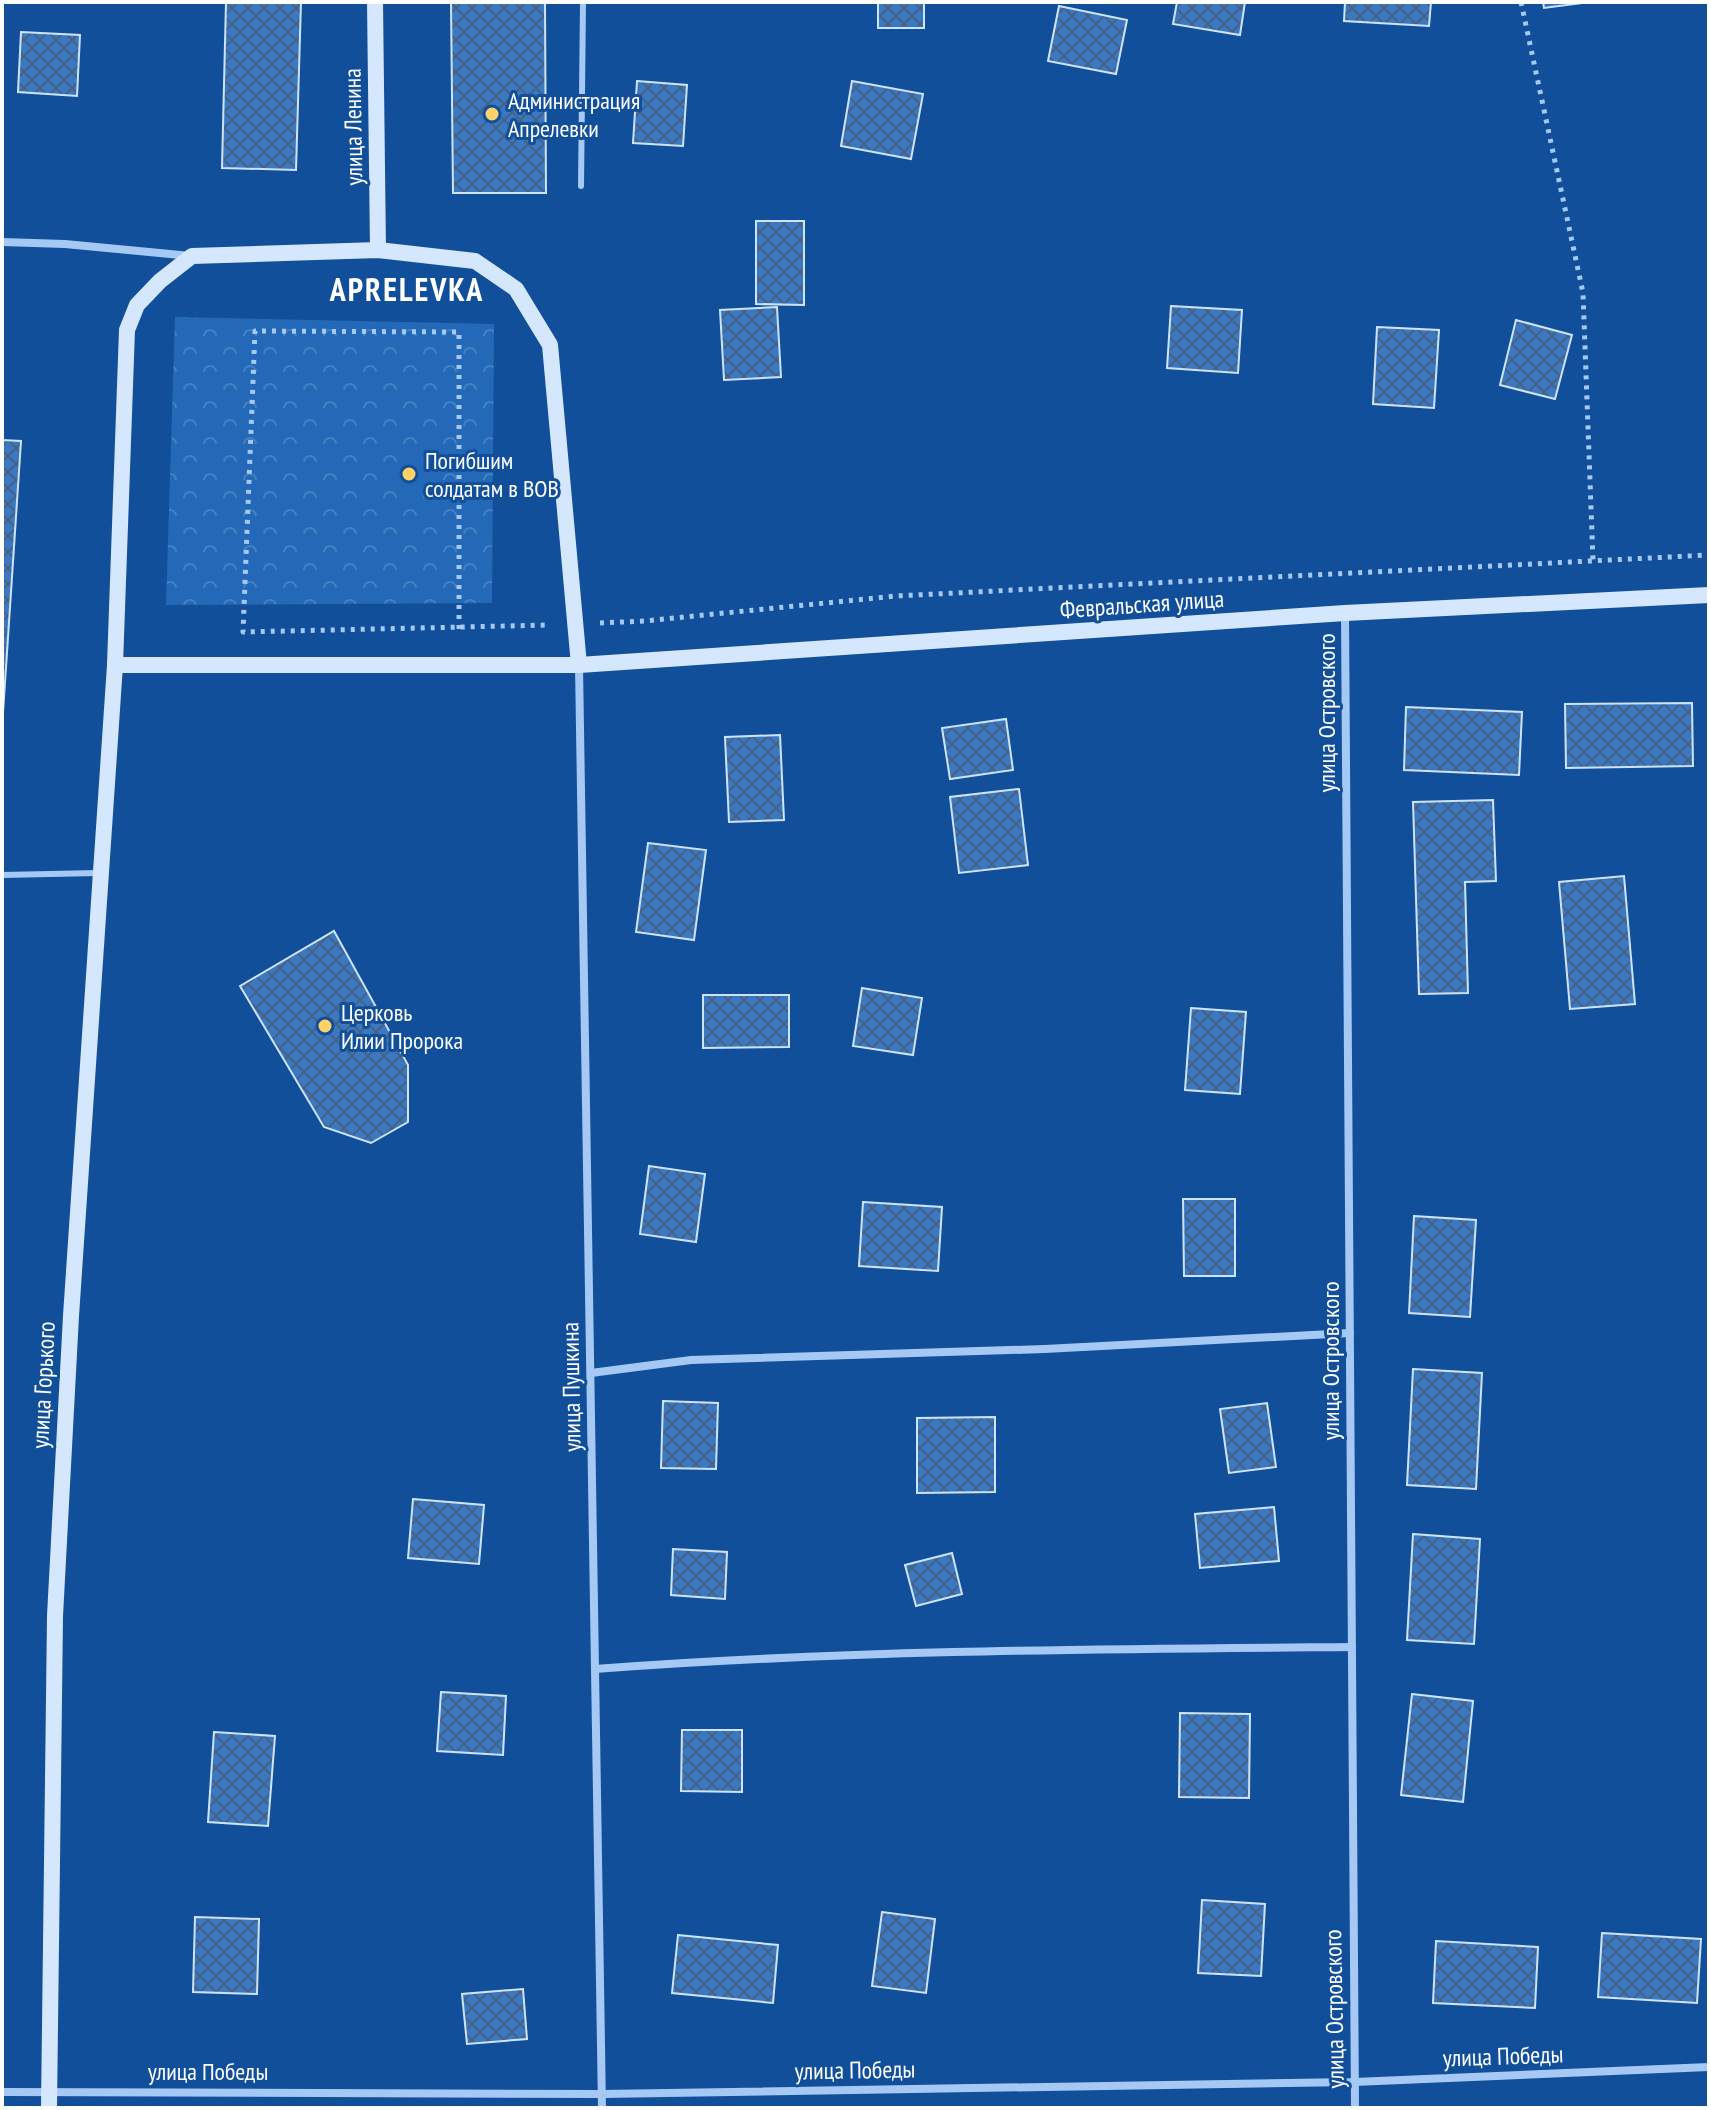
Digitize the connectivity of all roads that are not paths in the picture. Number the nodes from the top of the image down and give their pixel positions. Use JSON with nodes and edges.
{"nodes":[{"id":1,"x":375,"y":2,"type":"edge"},
{"id":2,"x":583,"y":2,"type":"edge"},
{"id":3,"x":581,"y":186,"type":"dead end"},
{"id":4,"x":2,"y":242,"type":"edge"},
{"id":5,"x":378,"y":250,"type":"junction"},
{"id":6,"x":192,"y":256,"type":"junction"},
{"id":7,"x":1709,"y":595,"type":"edge"},
{"id":8,"x":1345,"y":613,"type":"junction"},
{"id":9,"x":115,"y":665,"type":"junction"},
{"id":10,"x":579,"y":665,"type":"junction"},
{"id":11,"x":102,"y":873,"type":"junction"},
{"id":12,"x":2,"y":875,"type":"edge"},
{"id":13,"x":1350,"y":1333,"type":"junction"},
{"id":14,"x":591,"y":1373,"type":"junction"},
{"id":15,"x":1352,"y":1647,"type":"junction"},
{"id":16,"x":595,"y":1669,"type":"junction"},
{"id":17,"x":1709,"y":2067,"type":"edge"},
{"id":18,"x":1354,"y":2082,"type":"junction"},
{"id":19,"x":48,"y":2090,"type":"junction"},
{"id":20,"x":2,"y":2092,"type":"edge"},
{"id":21,"x":602,"y":2094,"type":"junction"},
{"id":22,"x":49,"y":2108,"type":"edge"},
{"id":23,"x":602,"y":2108,"type":"edge"},
{"id":24,"x":1355,"y":2108,"type":"edge"}],
"edges":[{"from":1,"to":5,"type":"main road","name":"улица Ленина"},
{"from":2,"to":3,"type":"lane"},
{"from":4,"to":6,"type":"street"},
{"from":5,"to":6,"type":"main road"},
{"from":5,"to":10,"type":"main road"},
{"from":6,"to":9,"type":"main road","name":"улица Горького"},
{"from":7,"to":8,"type":"main road","name":"Февральская улица"},
{"from":8,"to":10,"type":"main road","name":"Февральская улица"},
{"from":8,"to":13,"type":"street","name":"улица Островского"},
{"from":9,"to":10,"type":"main road","name":"Февральская улица"},
{"from":9,"to":11,"type":"main road","name":"улица Горького"},
{"from":10,"to":14,"type":"street","name":"улица Пушкина"},
{"from":11,"to":12,"type":"lane"},
{"from":11,"to":19,"type":"main road","name":"улица Горького"},
{"from":13,"to":14,"type":"street"},
{"from":13,"to":15,"type":"street","name":"улица Островского"},
{"from":14,"to":16,"type":"street","name":"улица Пушкина"},
{"from":15,"to":16,"type":"street"},
{"from":15,"to":18,"type":"street","name":"улица Островского"},
{"from":16,"to":21,"type":"street","name":"улица Пушкина"},
{"from":17,"to":18,"type":"street","name":"улица Победы"},
{"from":18,"to":21,"type":"street","name":"улица Победы"},
{"from":18,"to":24,"type":"street","name":"улица Островского"},
{"from":19,"to":20,"type":"street","name":"улица Победы"},
{"from":19,"to":21,"type":"street","name":"улица Победы"},
{"from":19,"to":22,"type":"main road","name":"улица Горького"},
{"from":21,"to":23,"type":"street","name":"улица Пушкина"}]}
